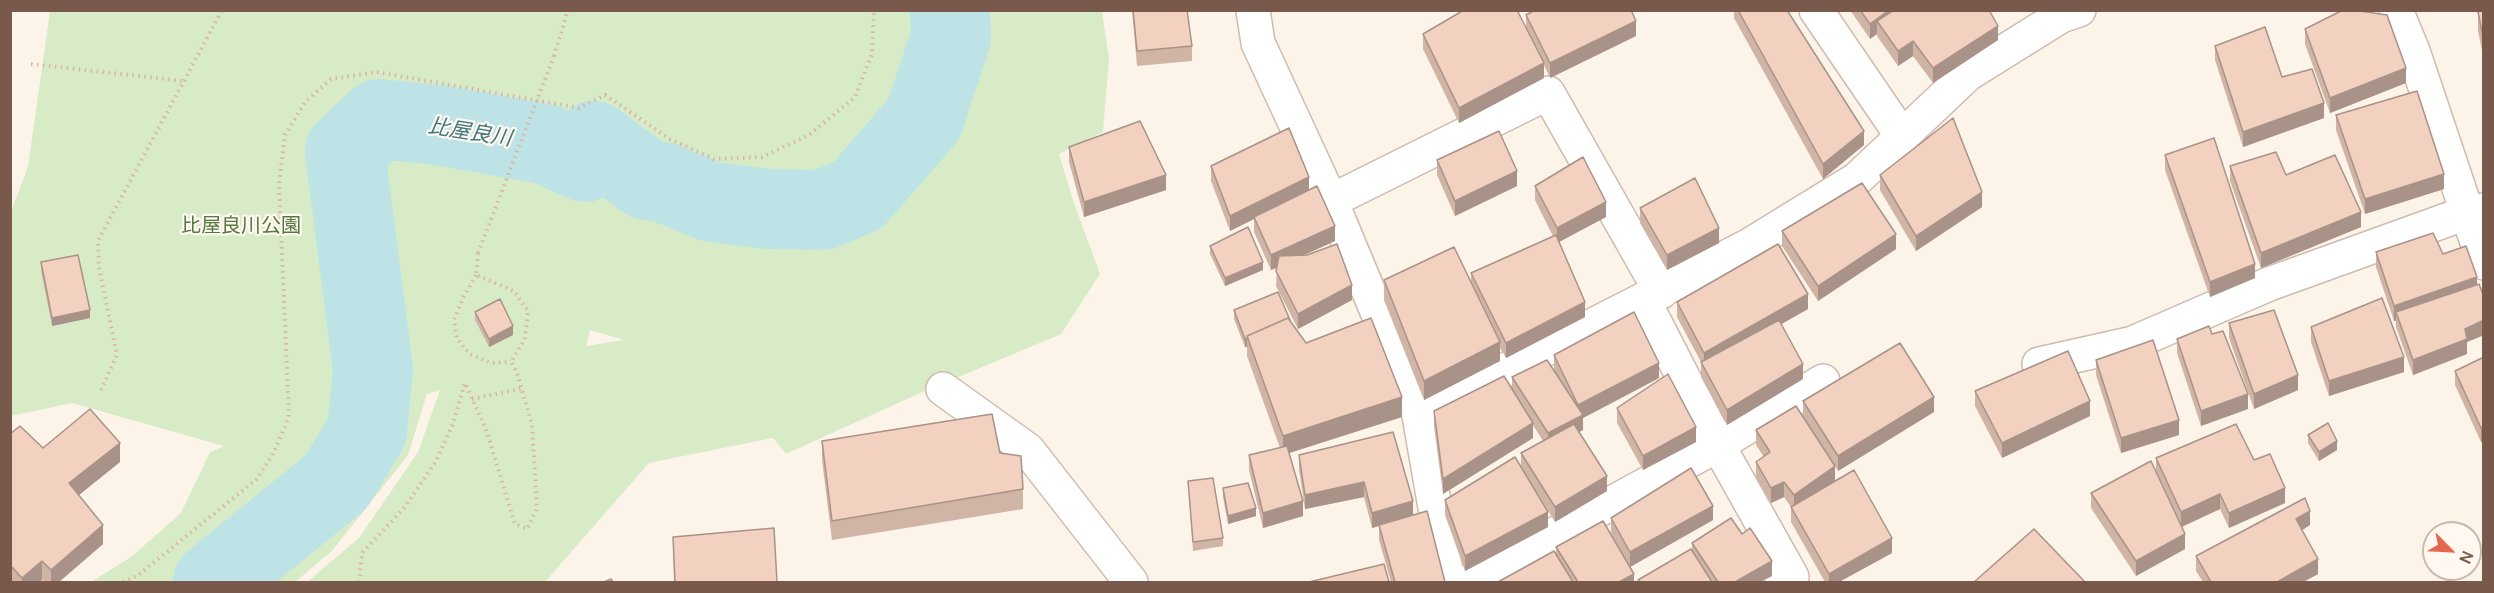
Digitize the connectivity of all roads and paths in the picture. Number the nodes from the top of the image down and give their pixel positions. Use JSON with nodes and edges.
{"nodes":[{"id":1,"x":222,"y":10,"type":"edge"},
{"id":2,"x":568,"y":10,"type":"edge"},
{"id":3,"x":874,"y":10,"type":"edge"},
{"id":4,"x":1253,"y":10,"type":"edge"},
{"id":5,"x":1816,"y":10,"type":"edge"},
{"id":6,"x":2079,"y":10,"type":"edge"},
{"id":7,"x":2396,"y":10,"type":"edge"},
{"id":8,"x":32,"y":64,"type":"dead end"},
{"id":9,"x":183,"y":81,"type":"junction"},
{"id":10,"x":1902,"y":136,"type":"junction"},
{"id":11,"x":1331,"y":201,"type":"junction"},
{"id":12,"x":2475,"y":211,"type":"edge"},
{"id":13,"x":2484,"y":263,"type":"edge"},
{"id":14,"x":476,"y":275,"type":"junction"},
{"id":15,"x":1652,"y":297,"type":"junction"},
{"id":16,"x":511,"y":362,"type":"junction"},
{"id":17,"x":2039,"y":364,"type":"edge"},
{"id":18,"x":1823,"y":381,"type":"dead end"},
{"id":19,"x":521,"y":389,"type":"junction"},
{"id":20,"x":943,"y":389,"type":"dead end"},
{"id":21,"x":101,"y":390,"type":"dead end"},
{"id":22,"x":472,"y":399,"type":"junction"},
{"id":23,"x":1418,"y":410,"type":"junction"},
{"id":24,"x":1718,"y":445,"type":"junction"},
{"id":25,"x":123,"y":582,"type":"edge"},
{"id":26,"x":359,"y":582,"type":"edge"},
{"id":27,"x":1131,"y":582,"type":"edge"},
{"id":28,"x":1448,"y":582,"type":"edge"},
{"id":29,"x":1467,"y":582,"type":"edge"},
{"id":30,"x":1782,"y":582,"type":"edge"}],
"edges":[{"from":1,"to":9,"type":"path"},
{"from":2,"to":14,"type":"path","bridge":true},
{"from":3,"to":25,"type":"path"},
{"from":4,"to":11,"type":"street"},
{"from":5,"to":10,"type":"street"},
{"from":6,"to":10,"type":"street"},
{"from":7,"to":12,"type":"street"},
{"from":8,"to":9,"type":"path"},
{"from":9,"to":21,"type":"path"},
{"from":10,"to":15,"type":"street"},
{"from":11,"to":15,"type":"street"},
{"from":11,"to":23,"type":"street"},
{"from":12,"to":13,"type":"street"},
{"from":12,"to":17,"type":"street"},
{"from":14,"to":16,"type":"path"},
{"from":14,"to":16,"type":"path"},
{"from":15,"to":23,"type":"street"},
{"from":15,"to":24,"type":"street"},
{"from":16,"to":19,"type":"path"},
{"from":18,"to":24,"type":"street"},
{"from":19,"to":22,"type":"path"},
{"from":19,"to":22,"type":"path"},
{"from":20,"to":27,"type":"street"},
{"from":22,"to":26,"type":"path"},
{"from":23,"to":28,"type":"street"},
{"from":24,"to":29,"type":"street"},
{"from":24,"to":30,"type":"street"}]}
